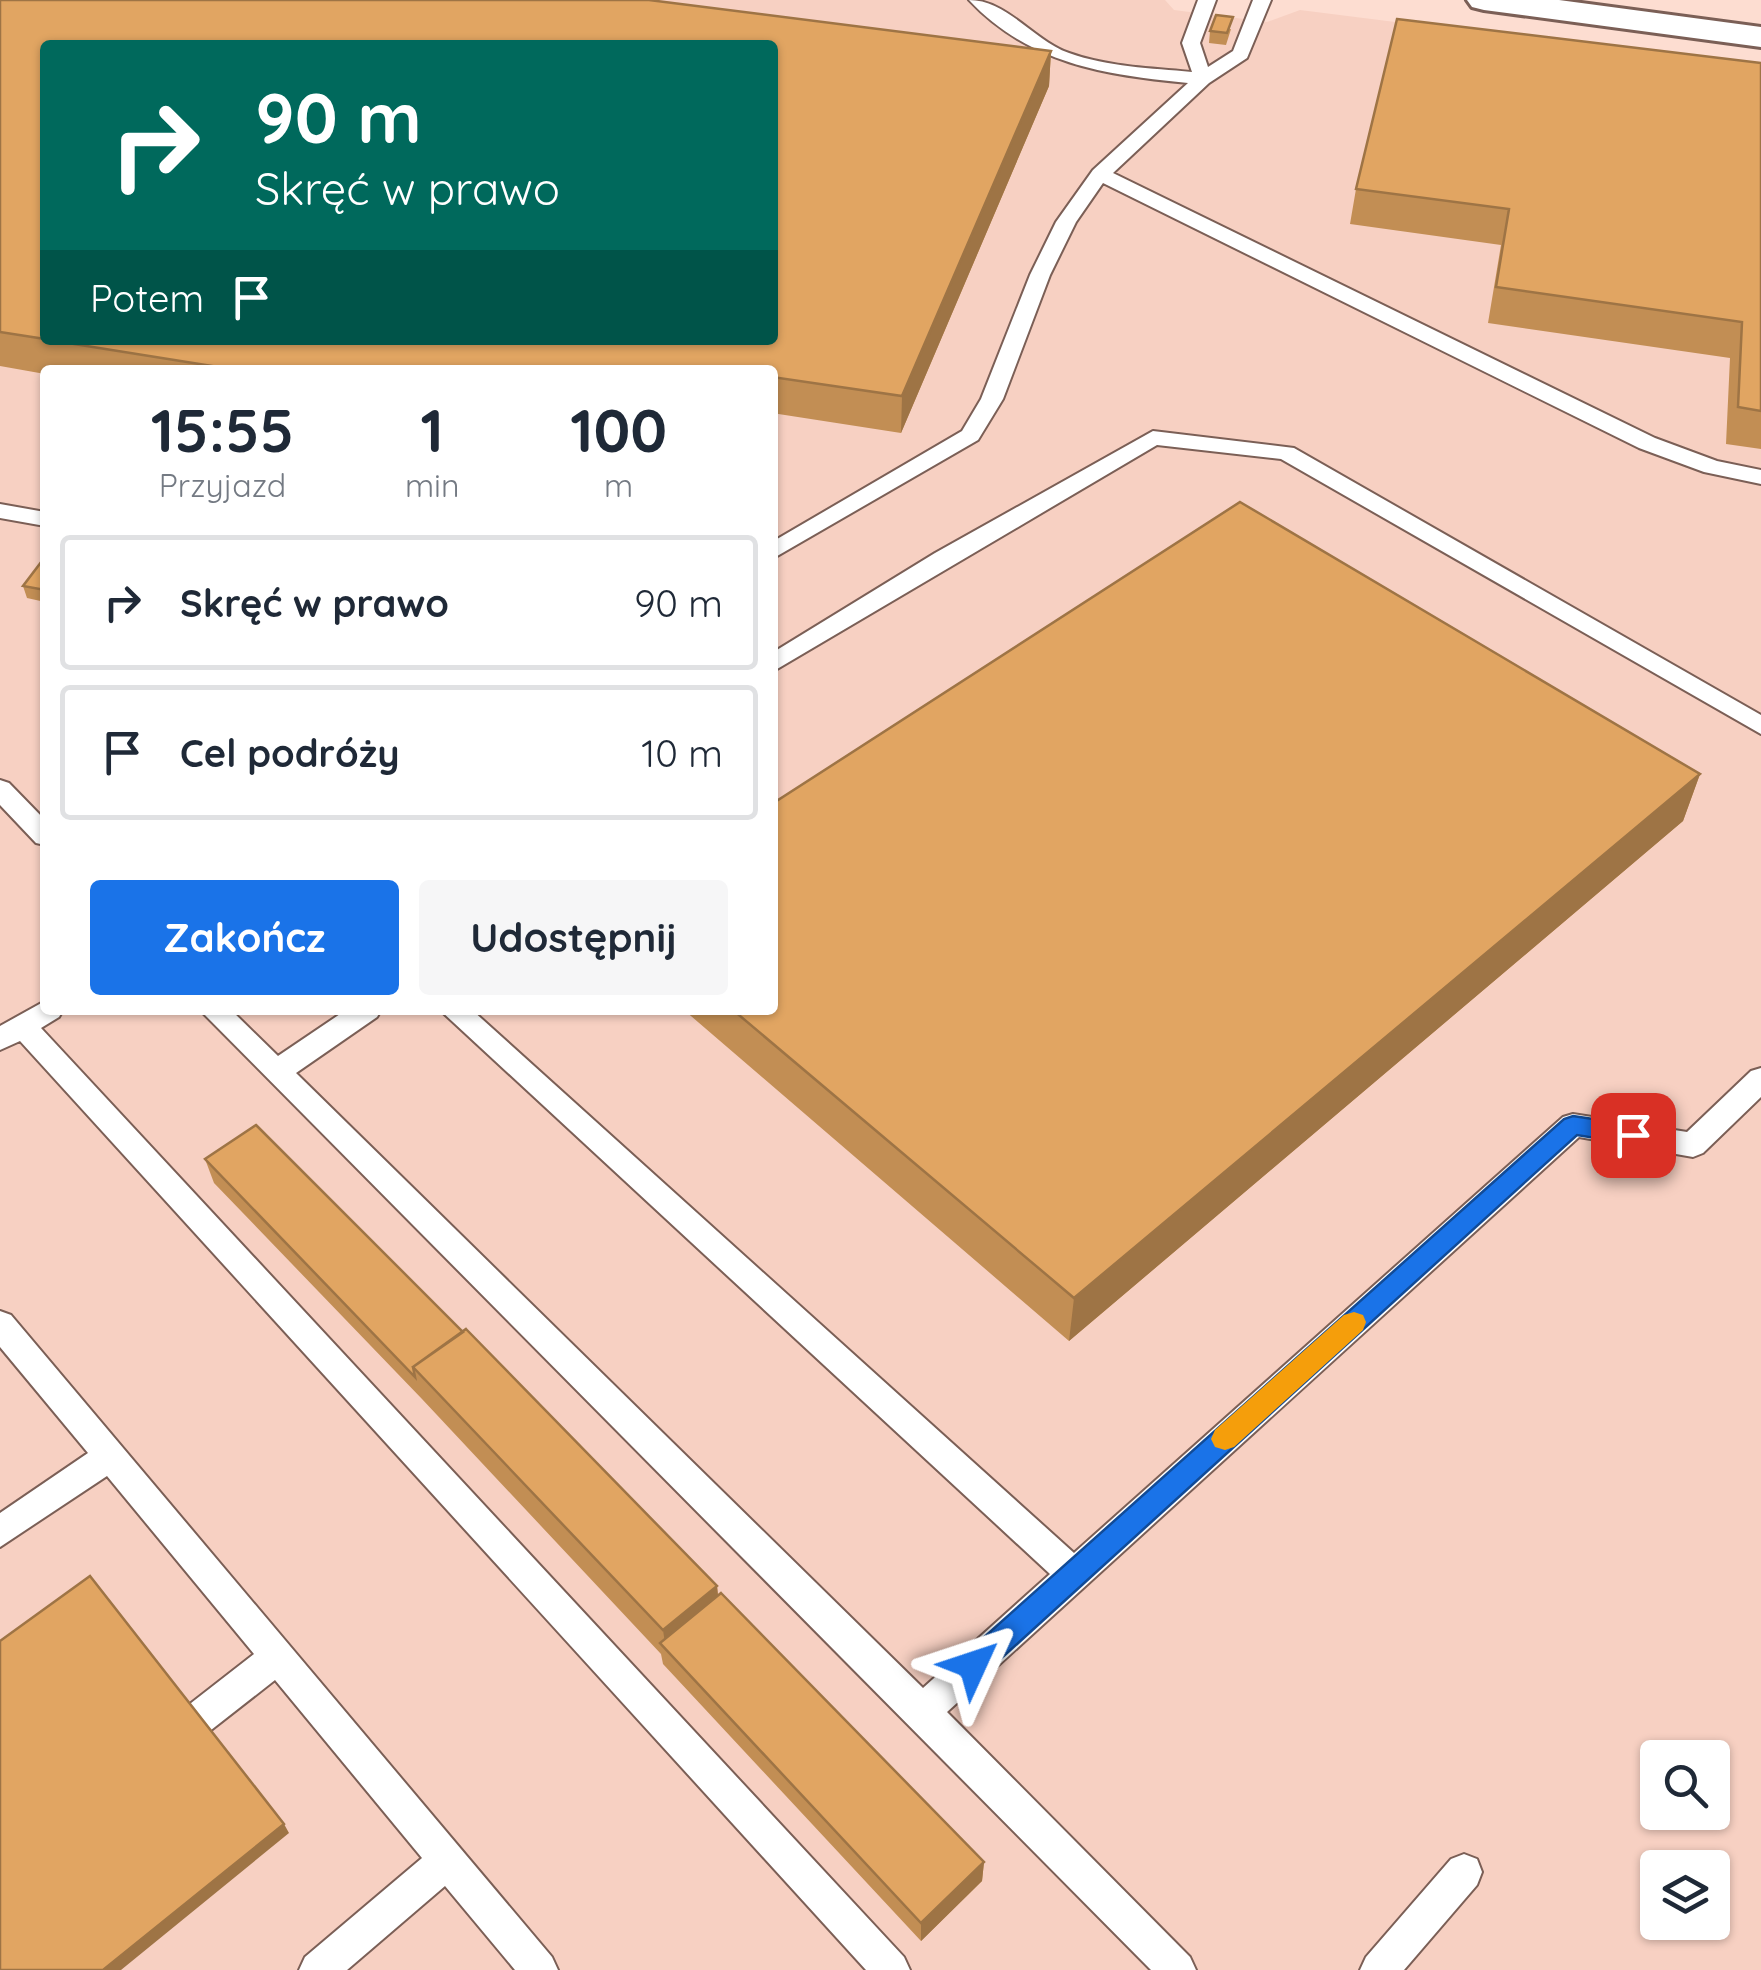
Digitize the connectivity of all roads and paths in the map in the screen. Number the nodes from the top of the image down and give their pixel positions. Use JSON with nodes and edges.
{"nodes":[{"id":1,"x":978,"y":0,"type":"edge"},
{"id":2,"x":1207,"y":0,"type":"edge"},
{"id":3,"x":1262,"y":0,"type":"edge"},
{"id":4,"x":1484,"y":0,"type":"edge"},
{"id":5,"x":1761,"y":37,"type":"edge"},
{"id":6,"x":1203,"y":79,"type":"junction"},
{"id":7,"x":1100,"y":174,"type":"junction"},
{"id":8,"x":1761,"y":478,"type":"edge"},
{"id":9,"x":0,"y":511,"type":"edge"},
{"id":10,"x":40,"y":518,"type":"edge"},
{"id":11,"x":778,"y":548,"type":"edge"},
{"id":12,"x":778,"y":660,"type":"edge"},
{"id":13,"x":1761,"y":726,"type":"edge"},
{"id":14,"x":0,"y":790,"type":"edge"},
{"id":15,"x":40,"y":831,"type":"edge"},
{"id":16,"x":219,"y":1015,"type":"edge"},
{"id":17,"x":360,"y":1015,"type":"edge"},
{"id":18,"x":459,"y":1015,"type":"edge"},
{"id":19,"x":24,"y":1025,"type":"edge"},
{"id":20,"x":276,"y":1072,"type":"junction"},
{"id":21,"x":1761,"y":1079,"type":"edge"},
{"id":22,"x":0,"y":1324,"type":"edge"},
{"id":23,"x":108,"y":1457,"type":"junction"},
{"id":24,"x":0,"y":1532,"type":"edge"},
{"id":25,"x":1074,"y":1574,"type":"junction"},
{"id":26,"x":278,"y":1656,"type":"junction"},
{"id":27,"x":922,"y":1710,"type":"junction"},
{"id":28,"x":139,"y":1764,"type":"edge"},
{"id":29,"x":446,"y":1861,"type":"junction"},
{"id":30,"x":1464,"y":1872,"type":"dead end"},
{"id":31,"x":318,"y":1970,"type":"edge"},
{"id":32,"x":540,"y":1970,"type":"edge"},
{"id":33,"x":890,"y":1970,"type":"edge"},
{"id":34,"x":1177,"y":1970,"type":"edge"},
{"id":35,"x":1380,"y":1970,"type":"edge"}],
"edges":[{"from":1,"to":6,"type":"lane"},
{"from":2,"to":6,"type":"lane"},
{"from":3,"to":6,"type":"lane"},
{"from":4,"to":5,"type":"street"},
{"from":6,"to":7,"type":"lane"},
{"from":7,"to":8,"type":"lane"},
{"from":7,"to":11,"type":"lane"},
{"from":9,"to":10,"type":"lane"},
{"from":12,"to":13,"type":"lane"},
{"from":14,"to":15,"type":"lane"},
{"from":16,"to":20,"type":"lane"},
{"from":17,"to":20,"type":"lane"},
{"from":18,"to":25,"type":"lane"},
{"from":19,"to":33,"type":"lane"},
{"from":20,"to":27,"type":"lane"},
{"from":21,"to":25,"type":"lane"},
{"from":22,"to":23,"type":"lane"},
{"from":23,"to":24,"type":"lane"},
{"from":23,"to":26,"type":"lane"},
{"from":25,"to":27,"type":"lane"},
{"from":26,"to":28,"type":"lane"},
{"from":26,"to":29,"type":"lane"},
{"from":27,"to":34,"type":"lane"},
{"from":29,"to":31,"type":"lane"},
{"from":29,"to":32,"type":"lane"},
{"from":30,"to":35,"type":"lane"}]}
